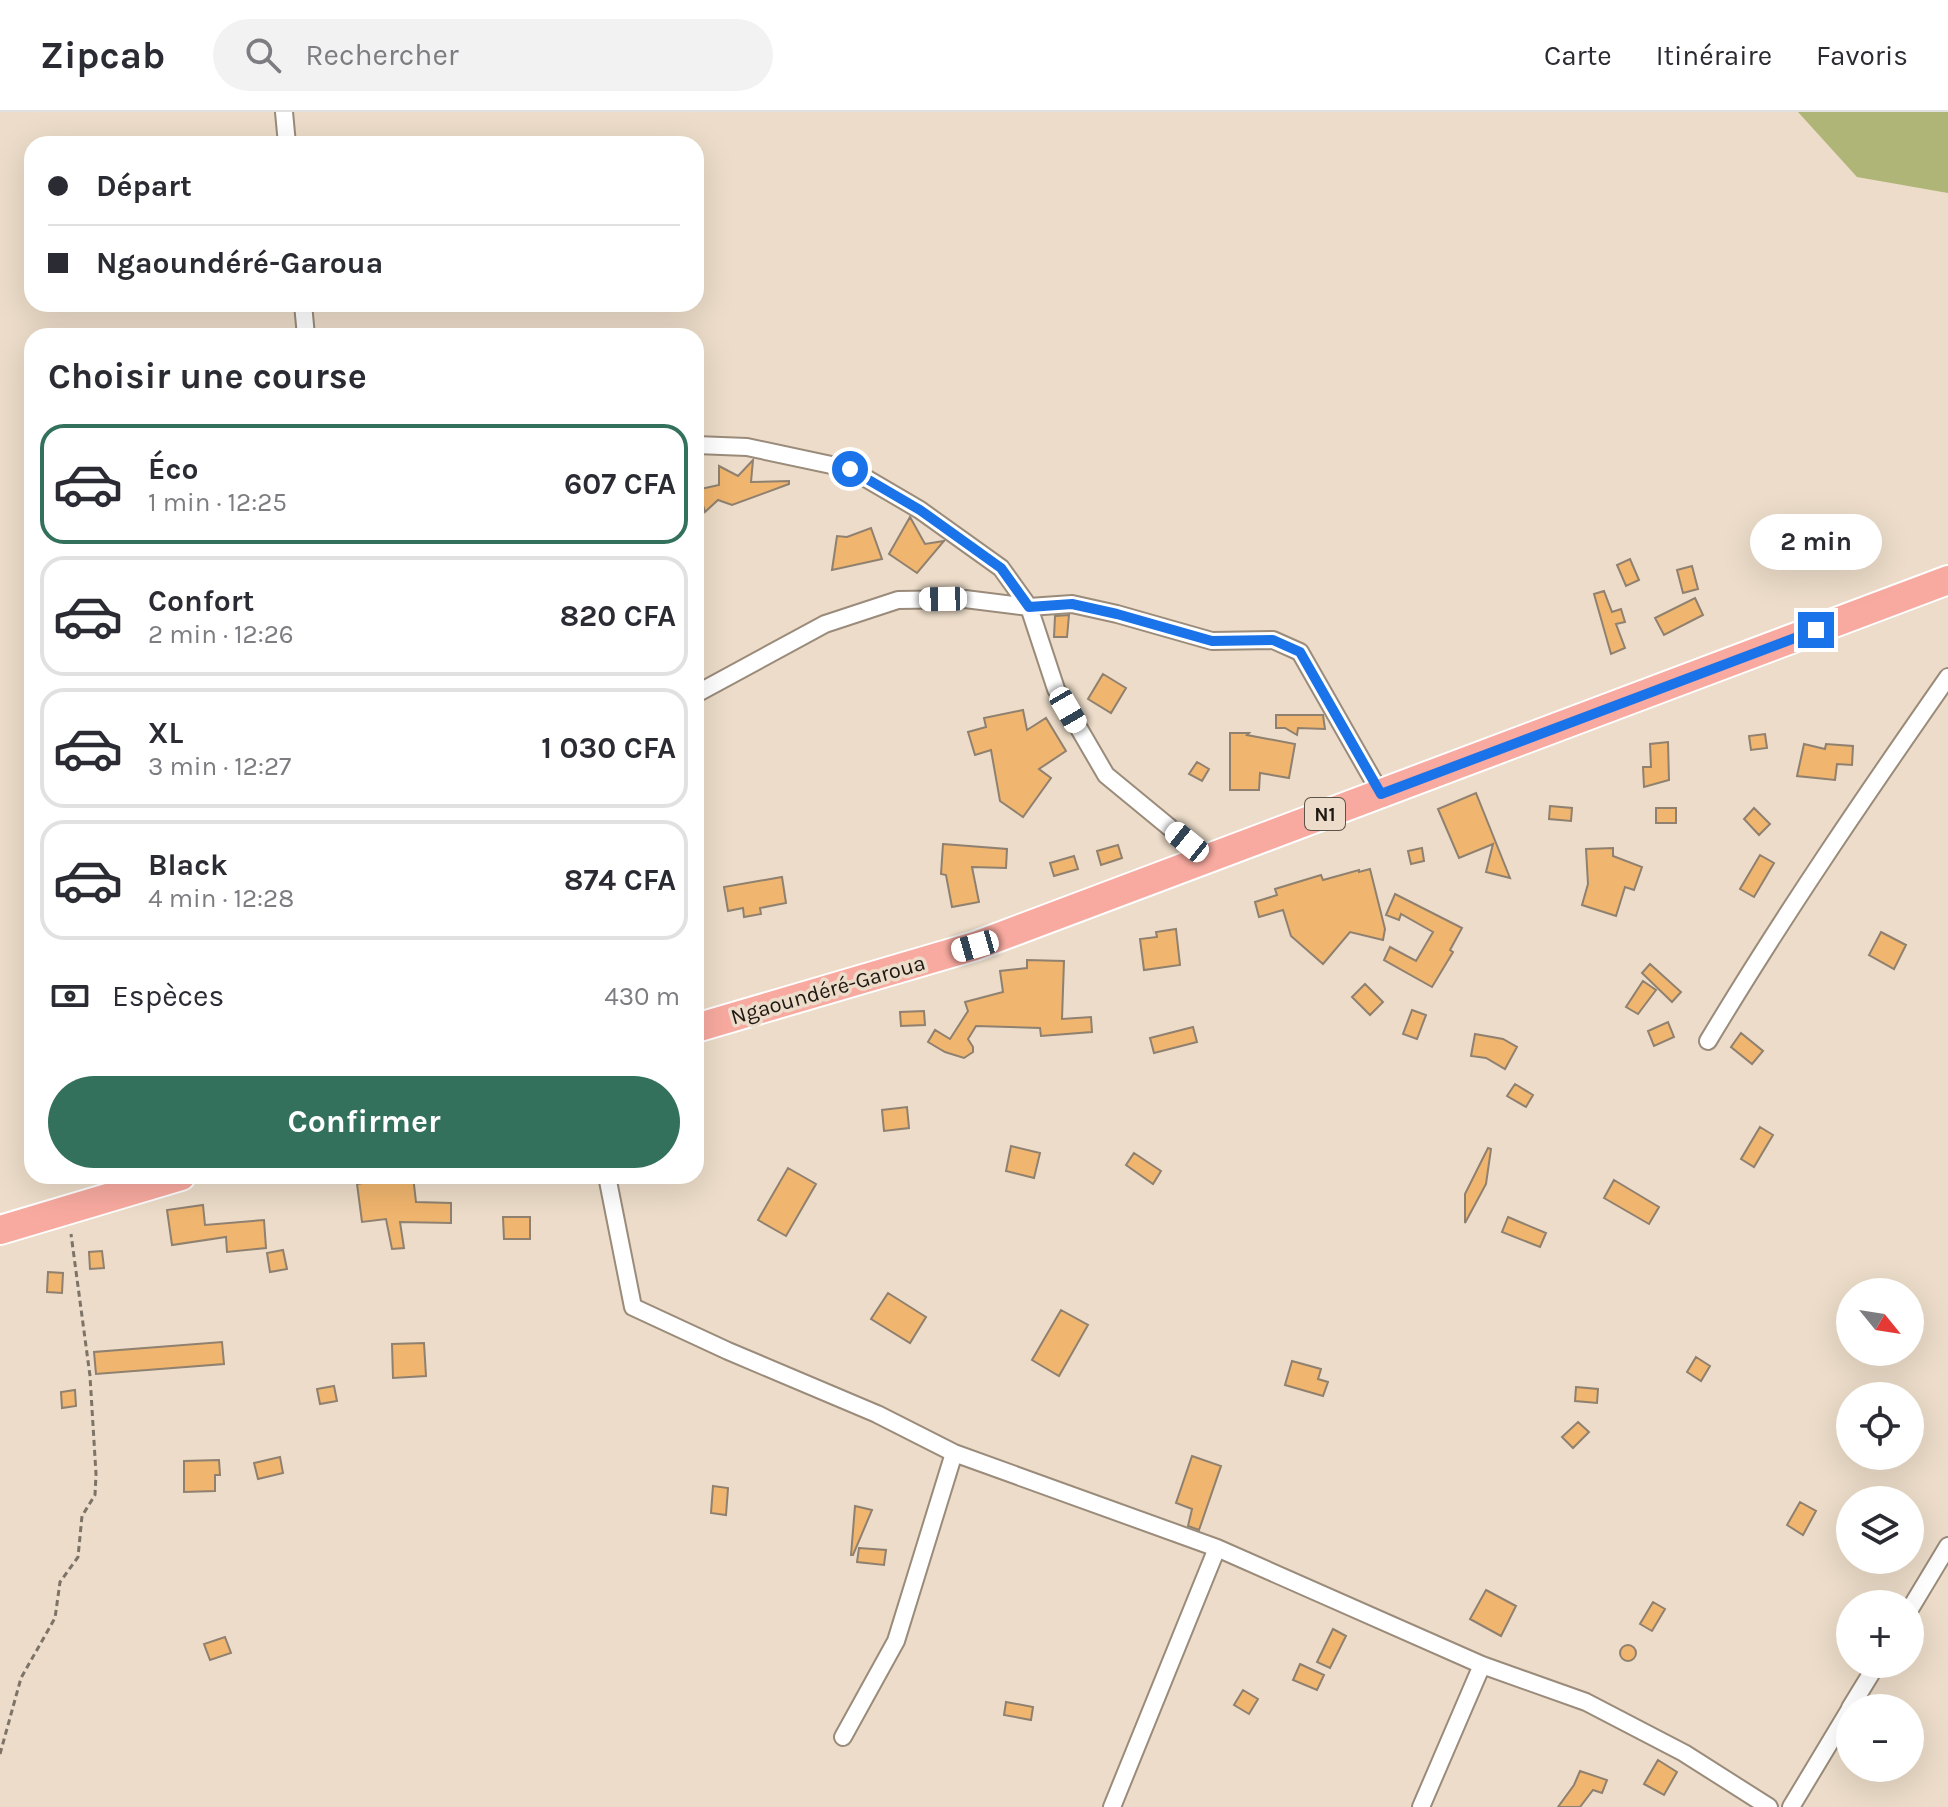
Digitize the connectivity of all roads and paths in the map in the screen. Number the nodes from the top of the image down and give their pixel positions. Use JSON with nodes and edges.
{"nodes":[{"id":1,"x":284,"y":112,"type":"edge"},
{"id":2,"x":286,"y":136,"type":"edge"},
{"id":3,"x":704,"y":445,"type":"edge"},
{"id":4,"x":1948,"y":580,"type":"edge"},
{"id":5,"x":1029,"y":607,"type":"junction"},
{"id":6,"x":1948,"y":677,"type":"edge"},
{"id":7,"x":704,"y":690,"type":"edge"},
{"id":8,"x":1381,"y":794,"type":"junction"},
{"id":9,"x":1208,"y":859,"type":"junction"},
{"id":10,"x":704,"y":1026,"type":"edge"},
{"id":11,"x":1708,"y":1041,"type":"dead end"},
{"id":12,"x":154,"y":1184,"type":"edge"},
{"id":13,"x":609,"y":1184,"type":"edge"},
{"id":14,"x":67,"y":1210,"type":"junction"},
{"id":15,"x":0,"y":1230,"type":"edge"},
{"id":16,"x":954,"y":1453,"type":"junction"},
{"id":17,"x":1948,"y":1546,"type":"edge"},
{"id":18,"x":1217,"y":1548,"type":"junction"},
{"id":19,"x":1921,"y":1590,"type":"edge"},
{"id":20,"x":1482,"y":1665,"type":"junction"},
{"id":21,"x":1836,"y":1731,"type":"edge"},
{"id":22,"x":843,"y":1737,"type":"dead end"},
{"id":23,"x":0,"y":1754,"type":"edge"},
{"id":24,"x":1112,"y":1807,"type":"edge"},
{"id":25,"x":1421,"y":1807,"type":"edge"},
{"id":26,"x":1769,"y":1807,"type":"edge"},
{"id":27,"x":1791,"y":1807,"type":"edge"}],
"edges":[{"from":1,"to":2,"type":"street"},
{"from":3,"to":5,"type":"street"},
{"from":4,"to":8,"type":"highway","name":"Ngaoundéré-Garoua","number":"N1"},
{"from":5,"to":7,"type":"street"},
{"from":5,"to":8,"type":"street"},
{"from":5,"to":9,"type":"street"},
{"from":6,"to":11,"type":"street"},
{"from":8,"to":9,"type":"highway","name":"Ngaoundéré-Garoua","number":"N1"},
{"from":9,"to":10,"type":"highway","name":"Ngaoundéré-Garoua","number":"N1"},
{"from":12,"to":14,"type":"highway"},
{"from":13,"to":16,"type":"street"},
{"from":14,"to":15,"type":"highway"},
{"from":14,"to":23,"type":"path"},
{"from":16,"to":18,"type":"street"},
{"from":16,"to":22,"type":"street"},
{"from":17,"to":19,"type":"street"},
{"from":18,"to":20,"type":"street"},
{"from":18,"to":24,"type":"street"},
{"from":20,"to":25,"type":"street"},
{"from":20,"to":26,"type":"street"},
{"from":21,"to":27,"type":"street"}]}
